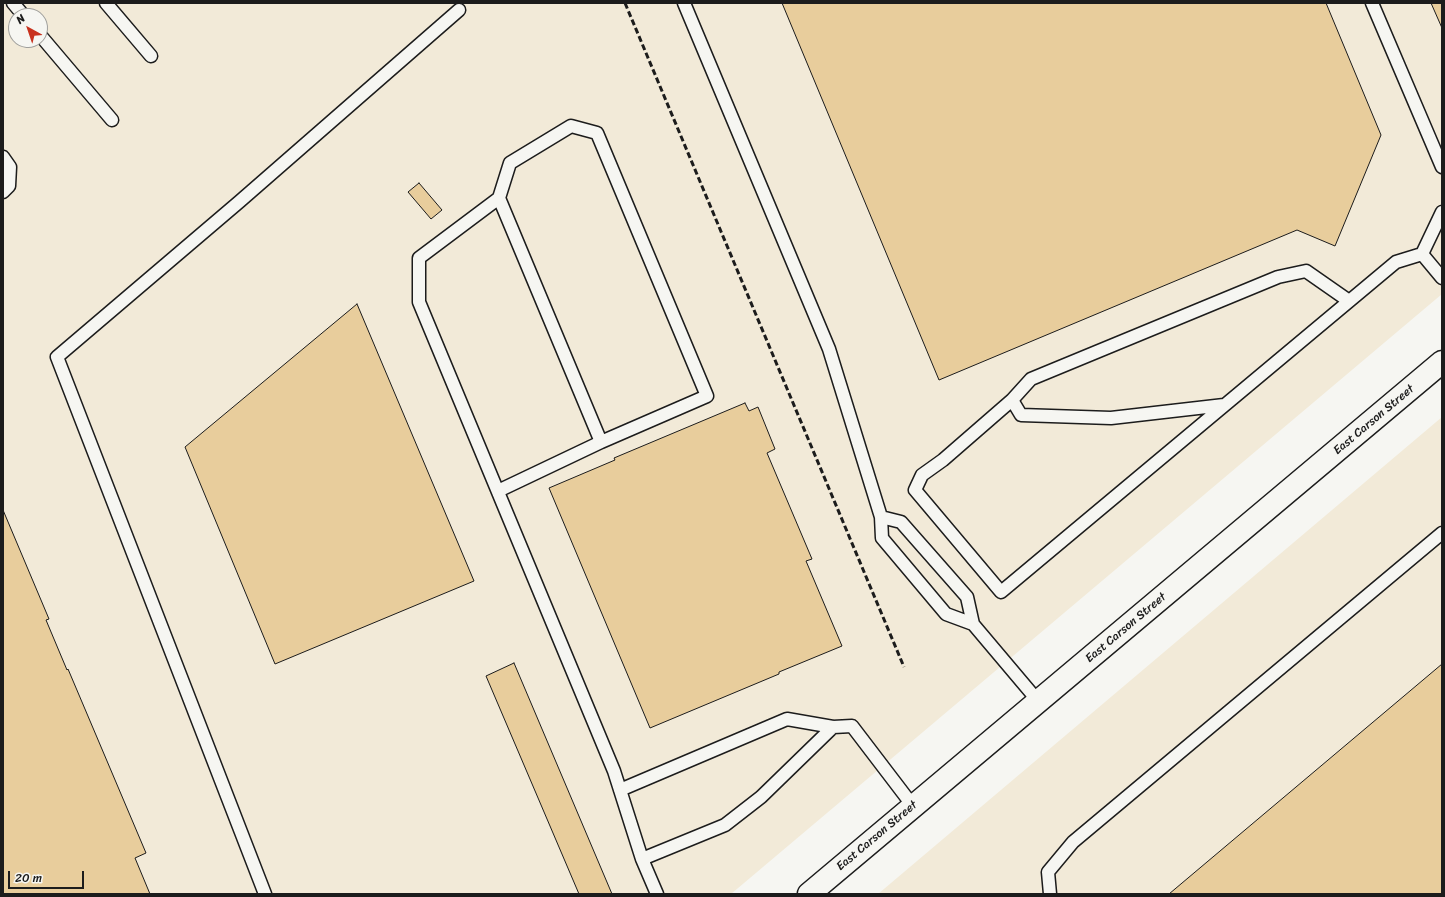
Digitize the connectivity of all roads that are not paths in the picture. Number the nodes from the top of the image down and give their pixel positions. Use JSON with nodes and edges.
{"nodes":[{"id":1,"x":106,"y":3,"type":"edge"},
{"id":2,"x":684,"y":3,"type":"edge"},
{"id":3,"x":1372,"y":3,"type":"edge"},
{"id":4,"x":459,"y":10,"type":"dead end"},
{"id":5,"x":48,"y":44,"type":"edge"},
{"id":6,"x":151,"y":56,"type":"dead end"},
{"id":7,"x":112,"y":120,"type":"dead end"},
{"id":8,"x":3,"y":157,"type":"edge"},
{"id":9,"x":1442,"y":167,"type":"edge"},
{"id":10,"x":3,"y":192,"type":"edge"},
{"id":11,"x":499,"y":198,"type":"junction"},
{"id":12,"x":1442,"y":212,"type":"edge"},
{"id":13,"x":1422,"y":254,"type":"junction"},
{"id":14,"x":1442,"y":278,"type":"edge"},
{"id":15,"x":1348,"y":301,"type":"junction"},
{"id":16,"x":1442,"y":362,"type":"edge"},
{"id":17,"x":1012,"y":400,"type":"junction"},
{"id":18,"x":1224,"y":406,"type":"junction"},
{"id":19,"x":601,"y":442,"type":"junction"},
{"id":20,"x":498,"y":492,"type":"junction"},
{"id":21,"x":881,"y":517,"type":"junction"},
{"id":22,"x":1442,"y":533,"type":"edge"},
{"id":23,"x":973,"y":624,"type":"junction"},
{"id":24,"x":1038,"y":702,"type":"junction"},
{"id":25,"x":833,"y":727,"type":"junction"},
{"id":26,"x":620,"y":790,"type":"junction"},
{"id":27,"x":913,"y":806,"type":"junction"},
{"id":28,"x":642,"y":859,"type":"junction"},
{"id":29,"x":265,"y":894,"type":"edge"},
{"id":30,"x":657,"y":894,"type":"edge"},
{"id":31,"x":809,"y":894,"type":"edge"},
{"id":32,"x":1050,"y":894,"type":"edge"}],
"edges":[{"from":1,"to":6,"type":"lane"},
{"from":2,"to":21,"type":"lane"},
{"from":3,"to":9,"type":"lane"},
{"from":4,"to":29,"type":"lane"},
{"from":5,"to":7,"type":"lane"},
{"from":8,"to":10,"type":"lane"},
{"from":11,"to":19,"type":"lane"},
{"from":11,"to":19,"type":"lane"},
{"from":11,"to":20,"type":"lane"},
{"from":12,"to":13,"type":"lane"},
{"from":13,"to":14,"type":"lane"},
{"from":13,"to":15,"type":"lane"},
{"from":15,"to":17,"type":"lane"},
{"from":15,"to":18,"type":"lane"},
{"from":16,"to":24,"type":"main road","name":"East Carson Street"},
{"from":17,"to":18,"type":"lane"},
{"from":17,"to":18,"type":"lane"},
{"from":19,"to":20,"type":"lane"},
{"from":20,"to":26,"type":"lane"},
{"from":21,"to":23,"type":"lane"},
{"from":21,"to":23,"type":"lane"},
{"from":22,"to":32,"type":"lane"},
{"from":23,"to":24,"type":"lane"},
{"from":24,"to":27,"type":"main road","name":"East Carson Street"},
{"from":25,"to":26,"type":"lane"},
{"from":25,"to":27,"type":"lane"},
{"from":25,"to":28,"type":"lane"},
{"from":26,"to":28,"type":"lane"},
{"from":27,"to":31,"type":"main road","name":"East Carson Street"},
{"from":28,"to":30,"type":"lane"}]}
